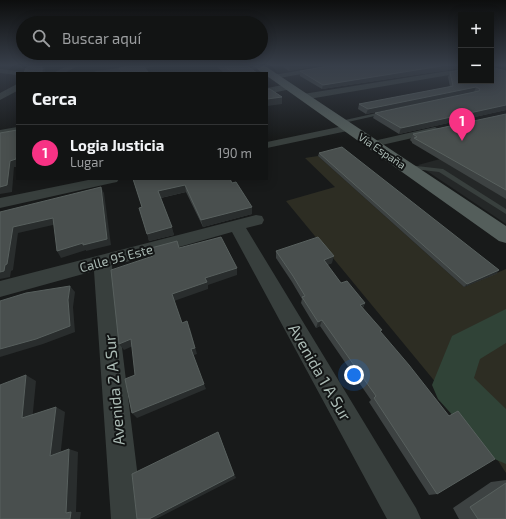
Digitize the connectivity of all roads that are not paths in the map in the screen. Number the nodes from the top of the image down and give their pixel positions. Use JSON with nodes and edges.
{"nodes":[{"id":1,"x":12,"y":90,"type":"edge"},
{"id":2,"x":292,"y":90,"type":"edge"},
{"id":3,"x":346,"y":90,"type":"edge"},
{"id":4,"x":0,"y":97,"type":"edge"},
{"id":5,"x":303,"y":97,"type":"junction"},
{"id":6,"x":396,"y":110,"type":"edge"},
{"id":7,"x":344,"y":125,"type":"junction"},
{"id":8,"x":446,"y":128,"type":"edge"},
{"id":9,"x":16,"y":130,"type":"edge"},
{"id":10,"x":0,"y":133,"type":"edge"},
{"id":11,"x":373,"y":144,"type":"junction"},
{"id":12,"x":268,"y":146,"type":"edge"},
{"id":13,"x":407,"y":167,"type":"junction"},
{"id":14,"x":107,"y":180,"type":"edge"},
{"id":15,"x":0,"y":203,"type":"edge"},
{"id":16,"x":506,"y":212,"type":"edge"},
{"id":17,"x":246,"y":223,"type":"joint"},
{"id":18,"x":506,"y":236,"type":"edge"},
{"id":19,"x":102,"y":262,"type":"junction"},
{"id":20,"x":0,"y":289,"type":"edge"},
{"id":21,"x":127,"y":519,"type":"edge"},
{"id":22,"x":405,"y":519,"type":"edge"}],
"edges":[{"from":1,"to":4,"type":"street"},
{"from":2,"to":5,"type":"main road","name":"Vía España"},
{"from":3,"to":5,"type":"street"},
{"from":5,"to":7,"type":"main road","name":"Vía España"},
{"from":6,"to":7,"type":"lane"},
{"from":7,"to":11,"type":"main road","name":"Vía España"},
{"from":7,"to":12,"type":"street"},
{"from":8,"to":11,"type":"street"},
{"from":9,"to":10,"type":"street"},
{"from":11,"to":13,"type":"main road","name":"Vía España"},
{"from":13,"to":16,"type":"lane"},
{"from":13,"to":18,"type":"main road","name":"Vía España"},
{"from":14,"to":15,"type":"street"},
{"from":17,"to":19,"type":"street","name":"Calle 95 Este"},
{"from":17,"to":22,"type":"street","name":"Avenida 1 A Sur"},
{"from":19,"to":20,"type":"street","name":"Calle 95 Este"},
{"from":19,"to":21,"type":"street","name":"Avenida 2 A Sur"}]}
